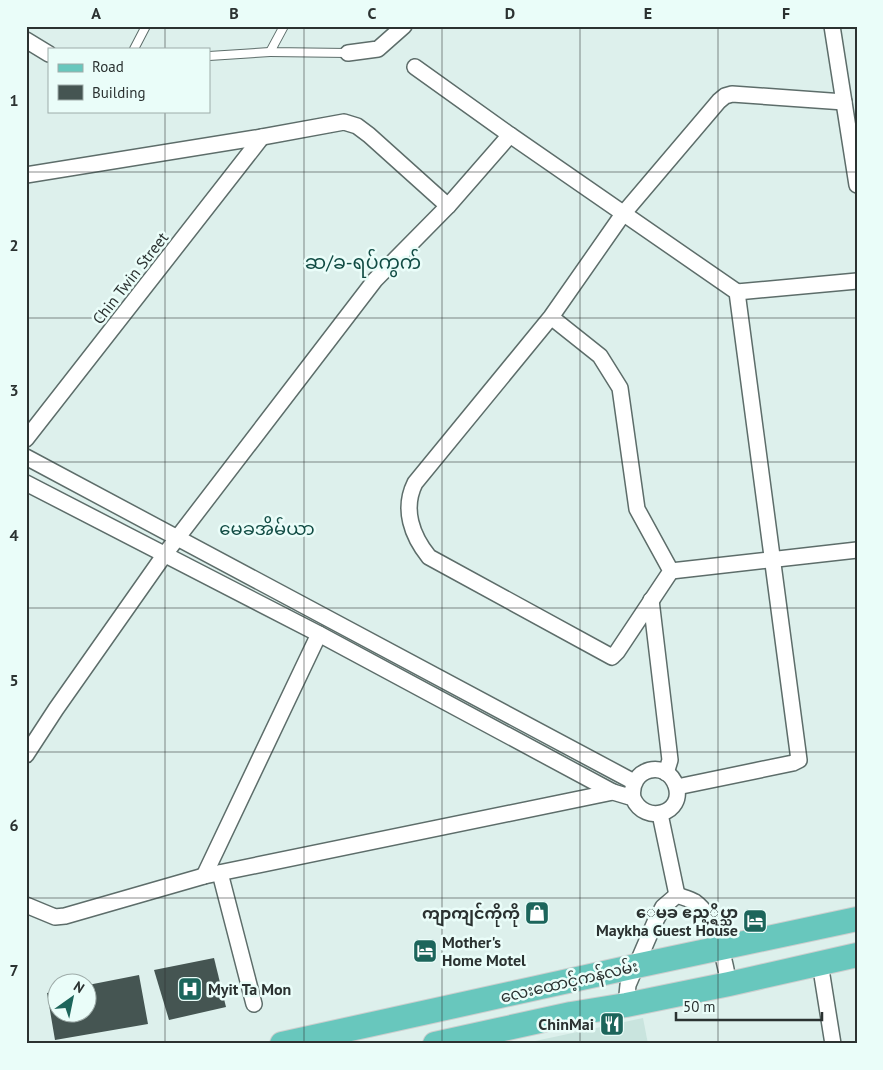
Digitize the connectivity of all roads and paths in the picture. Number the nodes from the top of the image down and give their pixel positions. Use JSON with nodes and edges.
{"nodes":[{"id":1,"x":146,"y":26,"type":"edge"},
{"id":2,"x":284,"y":26,"type":"edge"},
{"id":3,"x":404,"y":26,"type":"edge"},
{"id":4,"x":832,"y":26,"type":"edge"},
{"id":5,"x":26,"y":40,"type":"edge"},
{"id":6,"x":135,"y":48,"type":"edge"},
{"id":7,"x":270,"y":52,"type":"junction"},
{"id":8,"x":48,"y":53,"type":"edge"},
{"id":9,"x":348,"y":54,"type":"joint"},
{"id":10,"x":210,"y":56,"type":"edge"},
{"id":11,"x":415,"y":67,"type":"dead end"},
{"id":12,"x":844,"y":102,"type":"junction"},
{"id":13,"x":510,"y":135,"type":"junction"},
{"id":14,"x":262,"y":137,"type":"junction"},
{"id":15,"x":26,"y":175,"type":"edge"},
{"id":16,"x":857,"y":185,"type":"edge"},
{"id":17,"x":448,"y":206,"type":"junction"},
{"id":18,"x":623,"y":214,"type":"junction"},
{"id":19,"x":857,"y":280,"type":"edge"},
{"id":20,"x":737,"y":292,"type":"junction"},
{"id":21,"x":551,"y":317,"type":"junction"},
{"id":22,"x":26,"y":439,"type":"edge"},
{"id":23,"x":26,"y":457,"type":"edge"},
{"id":24,"x":26,"y":483,"type":"edge"},
{"id":25,"x":178,"y":537,"type":"junction"},
{"id":26,"x":857,"y":550,"type":"edge"},
{"id":27,"x":165,"y":554,"type":"junction"},
{"id":28,"x":772,"y":561,"type":"junction"},
{"id":29,"x":671,"y":571,"type":"junction"},
{"id":30,"x":651,"y":600,"type":"junction"},
{"id":31,"x":319,"y":634,"type":"junction"},
{"id":32,"x":26,"y":755,"type":"edge"},
{"id":33,"x":666,"y":773,"type":"junction"},
{"id":34,"x":634,"y":782,"type":"junction"},
{"id":35,"x":676,"y":787,"type":"junction"},
{"id":36,"x":614,"y":792,"type":"junction"},
{"id":37,"x":632,"y":798,"type":"junction"},
{"id":38,"x":660,"y":814,"type":"junction"},
{"id":39,"x":220,"y":873,"type":"junction"},
{"id":40,"x":204,"y":876,"type":"junction"},
{"id":41,"x":677,"y":895,"type":"junction"},
{"id":42,"x":26,"y":905,"type":"edge"},
{"id":43,"x":857,"y":919,"type":"edge"},
{"id":44,"x":722,"y":948,"type":"junction"},
{"id":45,"x":857,"y":955,"type":"edge"},
{"id":46,"x":820,"y":964,"type":"junction"},
{"id":47,"x":636,"y":966,"type":"junction"},
{"id":48,"x":564,"y":983,"type":"junction"},
{"id":49,"x":729,"y":984,"type":"junction"},
{"id":50,"x":254,"y":1004,"type":"dead end"},
{"id":51,"x":626,"y":1005,"type":"junction"},
{"id":52,"x":571,"y":1014,"type":"junction"},
{"id":53,"x":282,"y":1044,"type":"edge"},
{"id":54,"x":435,"y":1044,"type":"edge"},
{"id":55,"x":833,"y":1044,"type":"edge"}],
"edges":[{"from":1,"to":6,"type":"lane"},
{"from":2,"to":7,"type":"lane"},
{"from":3,"to":9,"type":"street"},
{"from":4,"to":12,"type":"street"},
{"from":5,"to":8,"type":"street"},
{"from":7,"to":9,"type":"lane"},
{"from":7,"to":10,"type":"lane"},
{"from":11,"to":13,"type":"street"},
{"from":12,"to":16,"type":"street"},
{"from":12,"to":18,"type":"street"},
{"from":13,"to":17,"type":"street"},
{"from":13,"to":18,"type":"street"},
{"from":14,"to":15,"type":"street"},
{"from":14,"to":17,"type":"street"},
{"from":14,"to":22,"type":"street","name":"Chin Twin Street"},
{"from":17,"to":25,"type":"street"},
{"from":18,"to":20,"type":"street"},
{"from":18,"to":21,"type":"street"},
{"from":19,"to":20,"type":"street"},
{"from":20,"to":28,"type":"street"},
{"from":21,"to":29,"type":"street"},
{"from":21,"to":30,"type":"street"},
{"from":23,"to":25,"type":"street"},
{"from":24,"to":27,"type":"street"},
{"from":25,"to":27,"type":"street"},
{"from":25,"to":34,"type":"street"},
{"from":26,"to":28,"type":"street"},
{"from":27,"to":31,"type":"street"},
{"from":27,"to":32,"type":"street"},
{"from":28,"to":29,"type":"street"},
{"from":28,"to":35,"type":"street"},
{"from":29,"to":30,"type":"street"},
{"from":30,"to":33,"type":"street"},
{"from":31,"to":36,"type":"street"},
{"from":31,"to":40,"type":"street"},
{"from":33,"to":34,"type":"street"},
{"from":33,"to":35,"type":"street"},
{"from":34,"to":37,"type":"street"},
{"from":35,"to":38,"type":"street"},
{"from":36,"to":37,"type":"street"},
{"from":36,"to":39,"type":"street"},
{"from":37,"to":38,"type":"street"},
{"from":38,"to":41,"type":"street"},
{"from":39,"to":40,"type":"street"},
{"from":39,"to":50,"type":"street"},
{"from":40,"to":42,"type":"street"},
{"from":41,"to":44,"type":"street"},
{"from":41,"to":47,"type":"street"},
{"from":43,"to":44,"type":"main road","name":"လေးထောင့်ကန်လမ်း"},
{"from":44,"to":47,"type":"main road","name":"လေးထောင့်ကန်လမ်း"},
{"from":44,"to":49,"type":"street"},
{"from":45,"to":46,"type":"main road","name":"လေးထောင့်ကန်လမ်း"},
{"from":46,"to":49,"type":"main road","name":"လေးထောင့်ကန်လမ်း"},
{"from":46,"to":55,"type":"street"},
{"from":47,"to":48,"type":"main road","name":"လေးထောင့်ကန်လမ်း"},
{"from":47,"to":51,"type":"street"},
{"from":48,"to":52,"type":"main road"},
{"from":48,"to":53,"type":"main road","name":"လေးထောင့်ကန်လမ်း"},
{"from":49,"to":51,"type":"main road","name":"လေးထောင့်ကန်လမ်း"},
{"from":51,"to":52,"type":"main road","name":"လေးထောင့်ကန်လမ်း"},
{"from":52,"to":54,"type":"main road","name":"လေးထောင့်ကန်လမ်း"}]}
